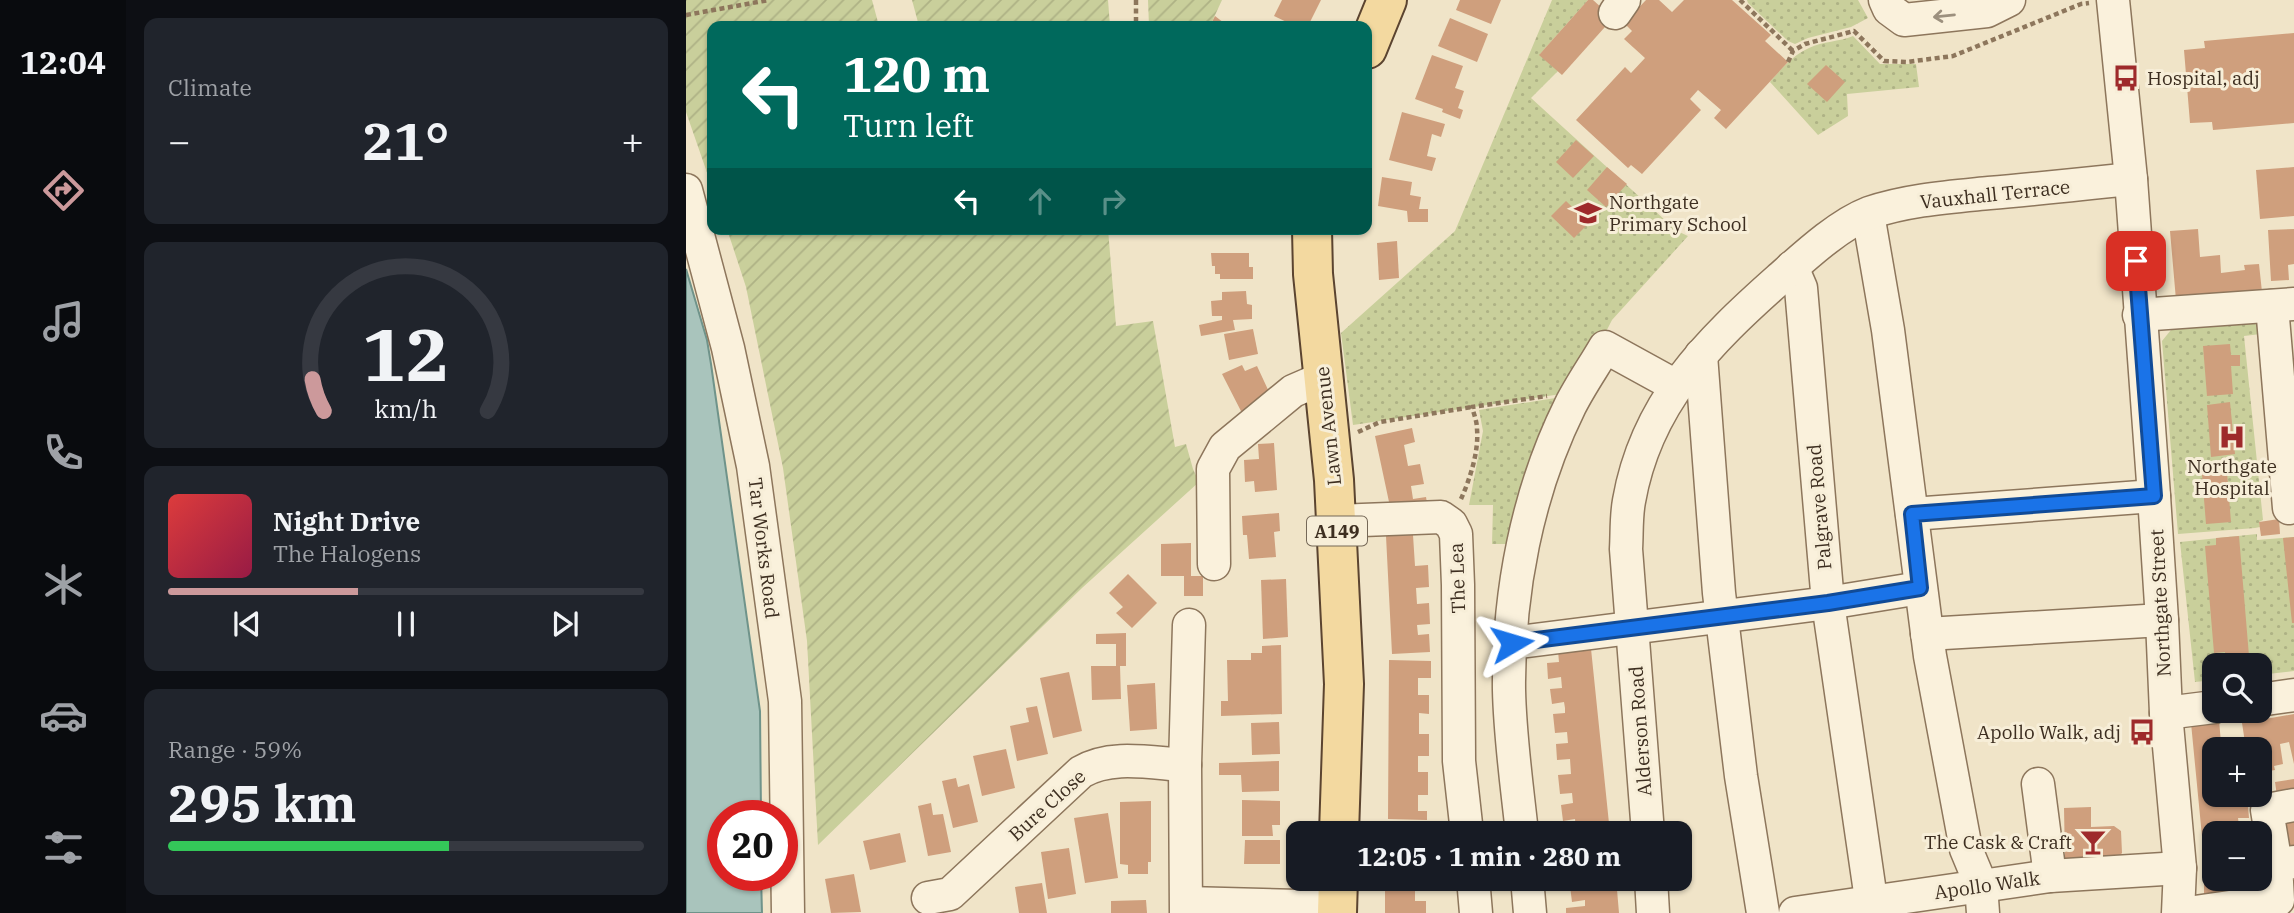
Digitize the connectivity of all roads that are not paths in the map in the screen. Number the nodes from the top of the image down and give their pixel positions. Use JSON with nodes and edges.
{"nodes":[{"id":1,"x":1387,"y":0,"type":"edge"},
{"id":2,"x":1885,"y":0,"type":"edge"},
{"id":3,"x":2009,"y":0,"type":"edge"},
{"id":4,"x":2113,"y":0,"type":"edge"},
{"id":5,"x":1372,"y":37,"type":"edge"},
{"id":6,"x":2131,"y":179,"type":"junction"},
{"id":7,"x":686,"y":190,"type":"edge"},
{"id":8,"x":1868,"y":214,"type":"junction"},
{"id":9,"x":1312,"y":235,"type":"edge"},
{"id":10,"x":1793,"y":267,"type":"junction"},
{"id":11,"x":2283,"y":304,"type":"edge"},
{"id":12,"x":2139,"y":315,"type":"junction"},
{"id":13,"x":1701,"y":355,"type":"junction"},
{"id":14,"x":1323,"y":378,"type":"junction"},
{"id":15,"x":1676,"y":386,"type":"junction"},
{"id":16,"x":2154,"y":496,"type":"junction"},
{"id":17,"x":2289,"y":508,"type":"dead end"},
{"id":18,"x":1912,"y":514,"type":"junction"},
{"id":19,"x":1336,"y":521,"type":"junction"},
{"id":20,"x":1214,"y":564,"type":"dead end"},
{"id":21,"x":1920,"y":588,"type":"junction"},
{"id":22,"x":1828,"y":603,"type":"junction"},
{"id":23,"x":1723,"y":617,"type":"junction"},
{"id":24,"x":2162,"y":620,"type":"junction"},
{"id":25,"x":1633,"y":629,"type":"junction"},
{"id":26,"x":1927,"y":634,"type":"junction"},
{"id":27,"x":1180,"y":643,"type":"dead end"},
{"id":28,"x":1512,"y":643,"type":"junction"},
{"id":29,"x":2294,"y":695,"type":"edge"},
{"id":30,"x":2272,"y":698,"type":"edge"},
{"id":31,"x":2202,"y":708,"type":"edge"},
{"id":32,"x":2166,"y":713,"type":"junction"},
{"id":33,"x":1185,"y":765,"type":"junction"},
{"id":34,"x":2038,"y":784,"type":"dead end"},
{"id":35,"x":2294,"y":805,"type":"edge"},
{"id":36,"x":1339,"y":821,"type":"edge"},
{"id":37,"x":1466,"y":821,"type":"edge"},
{"id":38,"x":1521,"y":821,"type":"edge"},
{"id":39,"x":1647,"y":821,"type":"edge"},
{"id":40,"x":2285,"y":864,"type":"edge"},
{"id":41,"x":2180,"y":868,"type":"junction"},
{"id":42,"x":2050,"y":876,"type":"junction"},
{"id":43,"x":1474,"y":891,"type":"edge"},
{"id":44,"x":1528,"y":891,"type":"edge"},
{"id":45,"x":1652,"y":891,"type":"edge"},
{"id":46,"x":928,"y":898,"type":"dead end"},
{"id":47,"x":1337,"y":899,"type":"edge"},
{"id":48,"x":1982,"y":899,"type":"edge"},
{"id":49,"x":1872,"y":907,"type":"edge"},
{"id":50,"x":1187,"y":908,"type":"edge"},
{"id":51,"x":788,"y":913,"type":"edge"},
{"id":52,"x":1476,"y":913,"type":"edge"},
{"id":53,"x":1530,"y":913,"type":"edge"},
{"id":54,"x":1653,"y":913,"type":"edge"},
{"id":55,"x":1763,"y":913,"type":"edge"},
{"id":56,"x":1795,"y":913,"type":"edge"},
{"id":57,"x":2178,"y":913,"type":"edge"},
{"id":58,"x":2188,"y":913,"type":"edge"}],
"edges":[{"from":1,"to":5,"type":"main road"},
{"from":3,"to":2,"type":"street","one_way":true},
{"from":4,"to":6,"type":"street","name":"Northgate Street"},
{"from":6,"to":8,"type":"street","name":"Vauxhall Terrace"},
{"from":6,"to":12,"type":"street","name":"Northgate Street"},
{"from":7,"to":51,"type":"street","name":"Tar Works Road"},
{"from":8,"to":10,"type":"street","name":"Vauxhall Terrace"},
{"from":8,"to":18,"type":"street"},
{"from":9,"to":14,"type":"main road","name":"Lawn Avenue","number":"A149"},
{"from":10,"to":13,"type":"street","name":"Alderson Road"},
{"from":10,"to":22,"type":"street","name":"Palgrave Road"},
{"from":11,"to":12,"type":"street"},
{"from":11,"to":17,"type":"street"},
{"from":12,"to":16,"type":"street","name":"Northgate Street"},
{"from":13,"to":15,"type":"street","name":"Alderson Road"},
{"from":13,"to":23,"type":"street"},
{"from":14,"to":19,"type":"main road","name":"Lawn Avenue","number":"A149"},
{"from":14,"to":20,"type":"street"},
{"from":15,"to":25,"type":"street","name":"Alderson Road"},
{"from":15,"to":28,"type":"street"},
{"from":16,"to":18,"type":"street"},
{"from":16,"to":24,"type":"street","name":"Northgate Street"},
{"from":18,"to":21,"type":"street"},
{"from":19,"to":36,"type":"main road","name":"Lawn Avenue","number":"A149"},
{"from":19,"to":37,"type":"street","name":"The Lea"},
{"from":21,"to":22,"type":"street"},
{"from":21,"to":26,"type":"street"},
{"from":22,"to":23,"type":"street"},
{"from":22,"to":49,"type":"street","name":"Palgrave Road"},
{"from":23,"to":25,"type":"street"},
{"from":23,"to":55,"type":"street"},
{"from":24,"to":26,"type":"street"},
{"from":24,"to":32,"type":"street","name":"Northgate Street"},
{"from":25,"to":28,"type":"street"},
{"from":25,"to":39,"type":"street","name":"Alderson Road"},
{"from":26,"to":48,"type":"street"},
{"from":27,"to":33,"type":"street"},
{"from":28,"to":38,"type":"street"},
{"from":29,"to":30,"type":"street"},
{"from":31,"to":32,"type":"street"},
{"from":32,"to":41,"type":"street","name":"Northgate Street"},
{"from":33,"to":46,"type":"street","name":"Bure Close"},
{"from":33,"to":50,"type":"street"},
{"from":34,"to":42,"type":"street"},
{"from":35,"to":40,"type":"street"},
{"from":40,"to":58,"type":"street"},
{"from":41,"to":42,"type":"street","name":"Apollo Walk"},
{"from":41,"to":57,"type":"street","name":"Northgate Street"},
{"from":42,"to":48,"type":"street","name":"Apollo Walk"},
{"from":43,"to":52,"type":"street"},
{"from":44,"to":53,"type":"street"},
{"from":45,"to":54,"type":"street"},
{"from":47,"to":50,"type":"street"},
{"from":48,"to":49,"type":"street","name":"Apollo Walk"},
{"from":49,"to":56,"type":"street","name":"Apollo Walk"}]}
